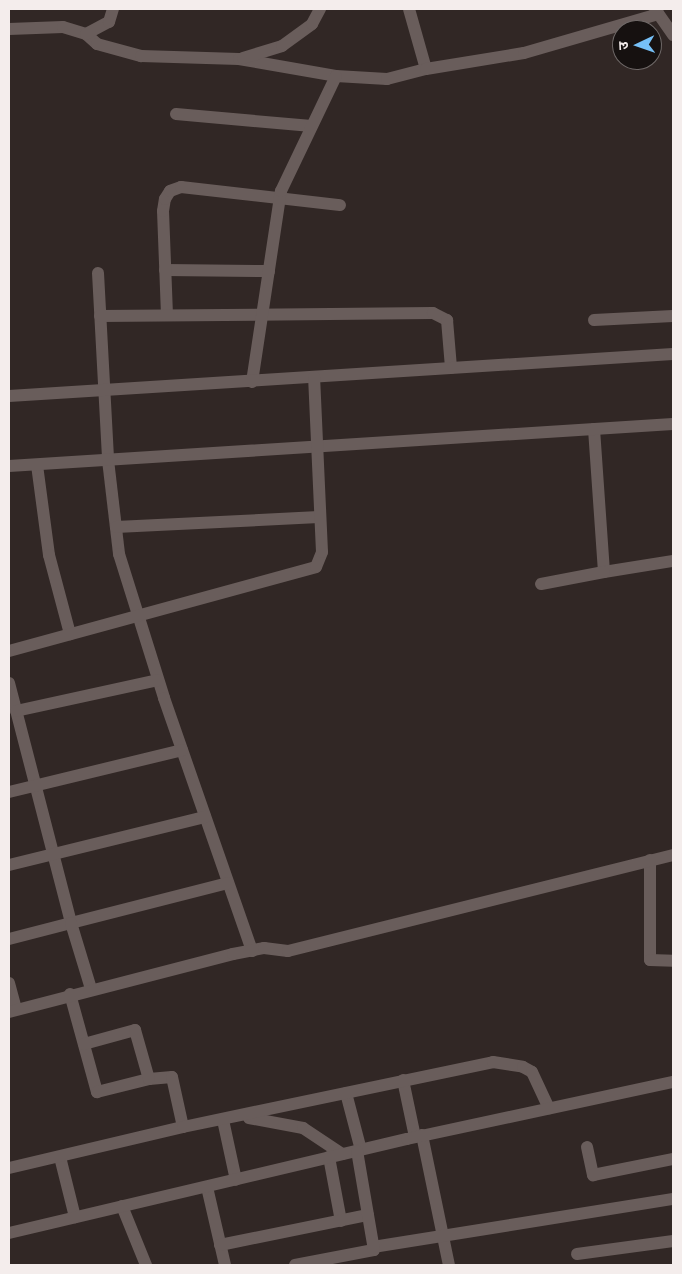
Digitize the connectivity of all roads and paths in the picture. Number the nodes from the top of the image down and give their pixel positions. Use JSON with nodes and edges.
{"nodes":[{"id":1,"x":113,"y":9,"type":"edge"},
{"id":2,"x":320,"y":9,"type":"edge"},
{"id":3,"x":409,"y":9,"type":"edge"},
{"id":4,"x":657,"y":11,"type":"edge"},
{"id":5,"x":9,"y":29,"type":"edge"},
{"id":6,"x":86,"y":34,"type":"junction"},
{"id":7,"x":673,"y":35,"type":"edge"},
{"id":8,"x":282,"y":46,"type":"junction"},
{"id":9,"x":239,"y":59,"type":"junction"},
{"id":10,"x":284,"y":66,"type":"junction"},
{"id":11,"x":426,"y":69,"type":"junction"},
{"id":12,"x":336,"y":76,"type":"junction"},
{"id":13,"x":176,"y":114,"type":"dead end"},
{"id":14,"x":311,"y":126,"type":"junction"},
{"id":15,"x":280,"y":198,"type":"junction"},
{"id":16,"x":340,"y":205,"type":"dead end"},
{"id":17,"x":166,"y":270,"type":"junction"},
{"id":18,"x":269,"y":271,"type":"junction"},
{"id":19,"x":98,"y":272,"type":"dead end"},
{"id":20,"x":264,"y":314,"type":"junction"},
{"id":21,"x":167,"y":315,"type":"junction"},
{"id":22,"x":100,"y":316,"type":"junction"},
{"id":23,"x":673,"y":316,"type":"edge"},
{"id":24,"x":594,"y":320,"type":"dead end"},
{"id":25,"x":673,"y":354,"type":"edge"},
{"id":26,"x":451,"y":368,"type":"junction"},
{"id":27,"x":314,"y":377,"type":"junction"},
{"id":28,"x":252,"y":382,"type":"junction"},
{"id":29,"x":105,"y":390,"type":"junction"},
{"id":30,"x":9,"y":396,"type":"edge"},
{"id":31,"x":673,"y":424,"type":"edge"},
{"id":32,"x":594,"y":429,"type":"junction"},
{"id":33,"x":316,"y":447,"type":"junction"},
{"id":34,"x":108,"y":460,"type":"junction"},
{"id":35,"x":37,"y":465,"type":"junction"},
{"id":36,"x":9,"y":466,"type":"edge"},
{"id":37,"x":319,"y":517,"type":"junction"},
{"id":38,"x":116,"y":527,"type":"junction"},
{"id":39,"x":673,"y":561,"type":"edge"},
{"id":40,"x":604,"y":572,"type":"junction"},
{"id":41,"x":541,"y":584,"type":"dead end"},
{"id":42,"x":138,"y":615,"type":"junction"},
{"id":43,"x":70,"y":634,"type":"junction"},
{"id":44,"x":9,"y":651,"type":"edge"},
{"id":45,"x":158,"y":680,"type":"junction"},
{"id":46,"x":9,"y":683,"type":"edge"},
{"id":47,"x":16,"y":711,"type":"junction"},
{"id":48,"x":182,"y":750,"type":"junction"},
{"id":49,"x":35,"y":786,"type":"junction"},
{"id":50,"x":9,"y":792,"type":"edge"},
{"id":51,"x":206,"y":817,"type":"junction"},
{"id":52,"x":53,"y":854,"type":"junction"},
{"id":53,"x":673,"y":855,"type":"edge"},
{"id":54,"x":650,"y":860,"type":"junction"},
{"id":55,"x":9,"y":865,"type":"edge"},
{"id":56,"x":228,"y":883,"type":"junction"},
{"id":57,"x":71,"y":922,"type":"junction"},
{"id":58,"x":9,"y":939,"type":"edge"},
{"id":59,"x":252,"y":951,"type":"junction"},
{"id":60,"x":673,"y":961,"type":"edge"},
{"id":61,"x":9,"y":983,"type":"edge"},
{"id":62,"x":91,"y":989,"type":"junction"},
{"id":63,"x":70,"y":994,"type":"junction"},
{"id":64,"x":12,"y":1010,"type":"edge"},
{"id":65,"x":84,"y":1044,"type":"junction"},
{"id":66,"x":149,"y":1079,"type":"junction"},
{"id":67,"x":403,"y":1080,"type":"junction"},
{"id":68,"x":673,"y":1082,"type":"edge"},
{"id":69,"x":346,"y":1093,"type":"junction"},
{"id":70,"x":549,"y":1108,"type":"junction"},
{"id":71,"x":239,"y":1116,"type":"junction"},
{"id":72,"x":223,"y":1120,"type":"junction"},
{"id":73,"x":183,"y":1127,"type":"junction"},
{"id":74,"x":419,"y":1136,"type":"junction"},
{"id":75,"x":587,"y":1147,"type":"dead end"},
{"id":76,"x":359,"y":1150,"type":"junction"},
{"id":77,"x":342,"y":1154,"type":"junction"},
{"id":78,"x":329,"y":1157,"type":"junction"},
{"id":79,"x":60,"y":1158,"type":"junction"},
{"id":80,"x":673,"y":1159,"type":"edge"},
{"id":81,"x":9,"y":1168,"type":"edge"},
{"id":82,"x":236,"y":1180,"type":"junction"},
{"id":83,"x":206,"y":1187,"type":"junction"},
{"id":84,"x":673,"y":1199,"type":"edge"},
{"id":85,"x":122,"y":1206,"type":"junction"},
{"id":86,"x":368,"y":1215,"type":"junction"},
{"id":87,"x":76,"y":1217,"type":"junction"},
{"id":88,"x":341,"y":1221,"type":"junction"},
{"id":89,"x":9,"y":1233,"type":"edge"},
{"id":90,"x":441,"y":1237,"type":"junction"},
{"id":91,"x":673,"y":1240,"type":"edge"},
{"id":92,"x":220,"y":1245,"type":"junction"},
{"id":93,"x":373,"y":1247,"type":"junction"},
{"id":94,"x":577,"y":1254,"type":"dead end"},
{"id":95,"x":146,"y":1265,"type":"edge"},
{"id":96,"x":225,"y":1265,"type":"edge"},
{"id":97,"x":295,"y":1265,"type":"edge"},
{"id":98,"x":449,"y":1265,"type":"edge"}],
"edges":[{"from":1,"to":6,"type":"street"},
{"from":2,"to":8,"type":"street"},
{"from":3,"to":11,"type":"street"},
{"from":4,"to":7,"type":"street"},
{"from":4,"to":11,"type":"street"},
{"from":5,"to":6,"type":"street"},
{"from":6,"to":9,"type":"street"},
{"from":8,"to":9,"type":"street"},
{"from":8,"to":10,"type":"street"},
{"from":9,"to":10,"type":"street"},
{"from":10,"to":12,"type":"street"},
{"from":11,"to":12,"type":"street"},
{"from":12,"to":14,"type":"street"},
{"from":13,"to":14,"type":"street"},
{"from":14,"to":15,"type":"street"},
{"from":15,"to":16,"type":"street"},
{"from":15,"to":17,"type":"street"},
{"from":15,"to":18,"type":"street"},
{"from":17,"to":18,"type":"street"},
{"from":17,"to":21,"type":"street"},
{"from":18,"to":20,"type":"street"},
{"from":19,"to":22,"type":"street"},
{"from":20,"to":21,"type":"street"},
{"from":20,"to":26,"type":"street"},
{"from":20,"to":28,"type":"street"},
{"from":21,"to":22,"type":"street"},
{"from":22,"to":29,"type":"street"},
{"from":23,"to":24,"type":"street"},
{"from":25,"to":26,"type":"street"},
{"from":26,"to":27,"type":"street"},
{"from":27,"to":28,"type":"street"},
{"from":27,"to":33,"type":"street"},
{"from":28,"to":29,"type":"street"},
{"from":29,"to":30,"type":"street"},
{"from":29,"to":34,"type":"street"},
{"from":31,"to":32,"type":"street"},
{"from":32,"to":33,"type":"street"},
{"from":32,"to":40,"type":"street"},
{"from":33,"to":34,"type":"street"},
{"from":33,"to":37,"type":"street"},
{"from":34,"to":35,"type":"street"},
{"from":34,"to":38,"type":"street"},
{"from":35,"to":36,"type":"street"},
{"from":35,"to":43,"type":"street"},
{"from":37,"to":38,"type":"street"},
{"from":37,"to":42,"type":"street"},
{"from":38,"to":42,"type":"street"},
{"from":39,"to":40,"type":"street"},
{"from":40,"to":41,"type":"street"},
{"from":42,"to":43,"type":"street"},
{"from":42,"to":45,"type":"street"},
{"from":43,"to":44,"type":"street"},
{"from":45,"to":47,"type":"street"},
{"from":45,"to":48,"type":"street"},
{"from":46,"to":47,"type":"street"},
{"from":47,"to":49,"type":"street"},
{"from":48,"to":49,"type":"street"},
{"from":48,"to":51,"type":"street"},
{"from":49,"to":50,"type":"street"},
{"from":49,"to":52,"type":"street"},
{"from":51,"to":52,"type":"street"},
{"from":51,"to":56,"type":"street"},
{"from":52,"to":55,"type":"street"},
{"from":52,"to":57,"type":"street"},
{"from":53,"to":54,"type":"street"},
{"from":54,"to":59,"type":"street"},
{"from":54,"to":60,"type":"street"},
{"from":56,"to":57,"type":"street"},
{"from":56,"to":59,"type":"street"},
{"from":57,"to":58,"type":"street"},
{"from":57,"to":62,"type":"street"},
{"from":59,"to":62,"type":"street"},
{"from":61,"to":64,"type":"street"},
{"from":62,"to":63,"type":"street"},
{"from":63,"to":64,"type":"street"},
{"from":63,"to":65,"type":"street"},
{"from":65,"to":66,"type":"street"},
{"from":65,"to":66,"type":"street"},
{"from":66,"to":73,"type":"street"},
{"from":67,"to":69,"type":"street"},
{"from":67,"to":70,"type":"street"},
{"from":67,"to":74,"type":"street"},
{"from":68,"to":70,"type":"street"},
{"from":69,"to":71,"type":"street"},
{"from":69,"to":76,"type":"street"},
{"from":70,"to":74,"type":"street"},
{"from":71,"to":72,"type":"street"},
{"from":71,"to":77,"type":"street"},
{"from":72,"to":73,"type":"street"},
{"from":72,"to":82,"type":"street"},
{"from":73,"to":79,"type":"street"},
{"from":74,"to":76,"type":"street"},
{"from":74,"to":90,"type":"street"},
{"from":75,"to":80,"type":"street"},
{"from":76,"to":77,"type":"street"},
{"from":76,"to":86,"type":"street"},
{"from":77,"to":78,"type":"street"},
{"from":78,"to":82,"type":"street"},
{"from":78,"to":88,"type":"street"},
{"from":79,"to":81,"type":"street"},
{"from":79,"to":87,"type":"street"},
{"from":82,"to":83,"type":"street"},
{"from":83,"to":85,"type":"street"},
{"from":83,"to":92,"type":"street"},
{"from":84,"to":90,"type":"street"},
{"from":85,"to":87,"type":"street"},
{"from":85,"to":95,"type":"street"},
{"from":86,"to":88,"type":"street"},
{"from":86,"to":93,"type":"street"},
{"from":87,"to":89,"type":"street"},
{"from":88,"to":92,"type":"street"},
{"from":90,"to":93,"type":"street"},
{"from":90,"to":98,"type":"street"},
{"from":91,"to":94,"type":"street"},
{"from":92,"to":96,"type":"street"},
{"from":93,"to":97,"type":"street"}]}
